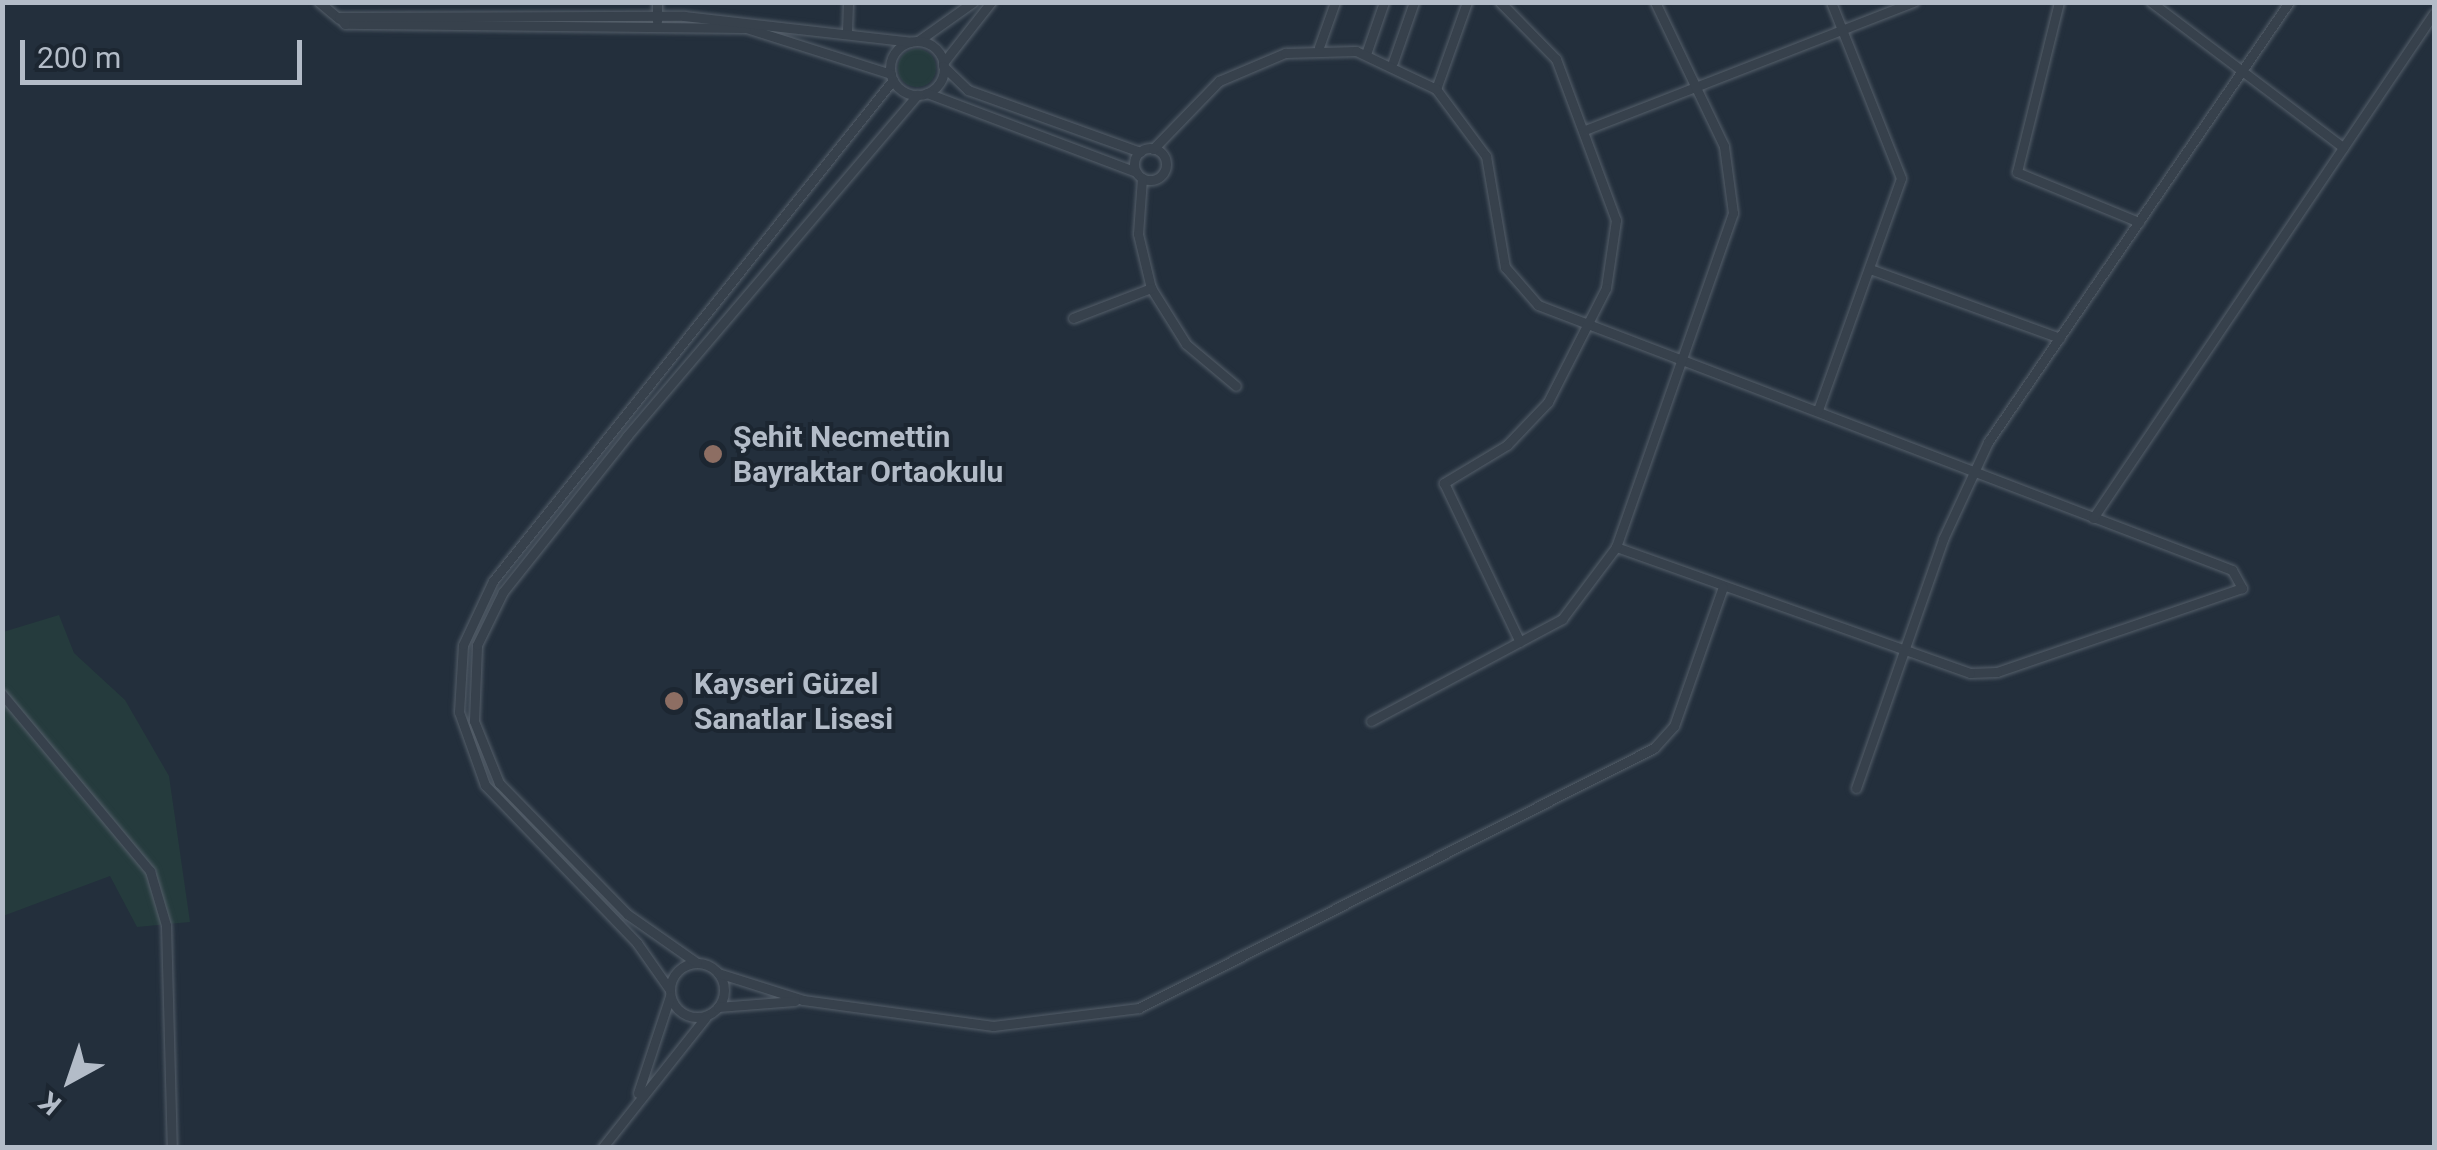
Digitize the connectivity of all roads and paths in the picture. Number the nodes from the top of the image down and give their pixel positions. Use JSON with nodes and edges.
{"nodes":[{"id":1,"x":319,"y":2,"type":"edge"},
{"id":2,"x":657,"y":2,"type":"edge"},
{"id":3,"x":848,"y":2,"type":"edge"},
{"id":4,"x":972,"y":2,"type":"edge"},
{"id":5,"x":991,"y":2,"type":"edge"},
{"id":6,"x":1334,"y":2,"type":"edge"},
{"id":7,"x":1384,"y":2,"type":"edge"},
{"id":8,"x":1414,"y":2,"type":"edge"},
{"id":9,"x":1467,"y":2,"type":"edge"},
{"id":10,"x":1500,"y":2,"type":"edge"},
{"id":11,"x":1656,"y":2,"type":"edge"},
{"id":12,"x":1831,"y":2,"type":"edge"},
{"id":13,"x":1914,"y":2,"type":"edge"},
{"id":14,"x":2059,"y":2,"type":"edge"},
{"id":15,"x":2150,"y":2,"type":"edge"},
{"id":16,"x":2289,"y":2,"type":"edge"},
{"id":17,"x":2424,"y":2,"type":"edge"},
{"id":18,"x":2434,"y":12,"type":"edge"},
{"id":19,"x":656,"y":16,"type":"junction"},
{"id":20,"x":343,"y":18,"type":"junction"},
{"id":21,"x":656,"y":28,"type":"junction"},
{"id":22,"x":848,"y":31,"type":"junction"},
{"id":23,"x":1843,"y":31,"type":"junction"},
{"id":24,"x":914,"y":42,"type":"junction"},
{"id":25,"x":1319,"y":48,"type":"junction"},
{"id":26,"x":1366,"y":54,"type":"junction"},
{"id":27,"x":1393,"y":62,"type":"junction"},
{"id":28,"x":943,"y":65,"type":"junction"},
{"id":29,"x":2242,"y":72,"type":"junction"},
{"id":30,"x":892,"y":77,"type":"junction"},
{"id":31,"x":1696,"y":87,"type":"junction"},
{"id":32,"x":1436,"y":89,"type":"junction"},
{"id":33,"x":922,"y":94,"type":"junction"},
{"id":34,"x":1584,"y":130,"type":"junction"},
{"id":35,"x":2344,"y":147,"type":"junction"},
{"id":36,"x":1153,"y":148,"type":"junction"},
{"id":37,"x":1140,"y":152,"type":"junction"},
{"id":38,"x":1139,"y":175,"type":"junction"},
{"id":39,"x":2139,"y":222,"type":"junction"},
{"id":40,"x":1870,"y":269,"type":"junction"},
{"id":41,"x":1151,"y":288,"type":"junction"},
{"id":42,"x":1072,"y":318,"type":"dead end"},
{"id":43,"x":1588,"y":325,"type":"junction"},
{"id":44,"x":2060,"y":338,"type":"junction"},
{"id":45,"x":1683,"y":360,"type":"junction"},
{"id":46,"x":1236,"y":386,"type":"dead end"},
{"id":47,"x":1818,"y":410,"type":"junction"},
{"id":48,"x":1974,"y":468,"type":"junction"},
{"id":49,"x":2092,"y":518,"type":"junction"},
{"id":50,"x":1616,"y":546,"type":"junction"},
{"id":51,"x":1723,"y":587,"type":"junction"},
{"id":52,"x":1520,"y":642,"type":"junction"},
{"id":53,"x":1902,"y":652,"type":"junction"},
{"id":54,"x":2,"y":694,"type":"edge"},
{"id":55,"x":1372,"y":720,"type":"dead end"},
{"id":56,"x":1856,"y":788,"type":"dead end"},
{"id":57,"x":697,"y":963,"type":"junction"},
{"id":58,"x":718,"y":974,"type":"junction"},
{"id":59,"x":670,"y":993,"type":"junction"},
{"id":60,"x":803,"y":1000,"type":"junction"},
{"id":61,"x":718,"y":1007,"type":"junction"},
{"id":62,"x":708,"y":1015,"type":"junction"},
{"id":63,"x":621,"y":1122,"type":"junction"},
{"id":64,"x":172,"y":1148,"type":"edge"},
{"id":65,"x":602,"y":1148,"type":"edge"}],
"edges":[{"from":1,"to":20,"type":"street"},
{"from":2,"to":19,"type":"street"},
{"from":3,"to":22,"type":"street"},
{"from":4,"to":24,"type":"street"},
{"from":5,"to":28,"type":"street"},
{"from":6,"to":25,"type":"street"},
{"from":7,"to":26,"type":"street"},
{"from":8,"to":27,"type":"street"},
{"from":9,"to":32,"type":"street"},
{"from":10,"to":34,"type":"street"},
{"from":11,"to":31,"type":"street"},
{"from":12,"to":23,"type":"street"},
{"from":13,"to":23,"type":"street"},
{"from":14,"to":39,"type":"street"},
{"from":15,"to":29,"type":"street"},
{"from":16,"to":29,"type":"street"},
{"from":17,"to":18,"type":"street"},
{"from":18,"to":35,"type":"street"},
{"from":19,"to":20,"type":"street"},
{"from":19,"to":21,"type":"street"},
{"from":19,"to":22,"type":"street"},
{"from":20,"to":21,"type":"street"},
{"from":21,"to":30,"type":"street"},
{"from":22,"to":24,"type":"street"},
{"from":23,"to":31,"type":"street"},
{"from":23,"to":40,"type":"street"},
{"from":24,"to":28,"type":"street"},
{"from":24,"to":30,"type":"street"},
{"from":25,"to":26,"type":"street"},
{"from":25,"to":36,"type":"street"},
{"from":26,"to":27,"type":"street"},
{"from":27,"to":32,"type":"street"},
{"from":28,"to":33,"type":"street"},
{"from":28,"to":37,"type":"street"},
{"from":29,"to":35,"type":"street"},
{"from":29,"to":39,"type":"street"},
{"from":30,"to":33,"type":"street"},
{"from":30,"to":59,"type":"street"},
{"from":31,"to":34,"type":"street"},
{"from":31,"to":45,"type":"street"},
{"from":32,"to":43,"type":"street"},
{"from":33,"to":38,"type":"street"},
{"from":33,"to":57,"type":"street"},
{"from":34,"to":43,"type":"street"},
{"from":35,"to":49,"type":"street"},
{"from":36,"to":37,"type":"street"},
{"from":36,"to":38,"type":"street"},
{"from":37,"to":38,"type":"street"},
{"from":38,"to":41,"type":"street"},
{"from":39,"to":44,"type":"street"},
{"from":40,"to":44,"type":"street"},
{"from":40,"to":47,"type":"street"},
{"from":41,"to":42,"type":"street"},
{"from":41,"to":46,"type":"street"},
{"from":43,"to":45,"type":"street"},
{"from":43,"to":52,"type":"street"},
{"from":44,"to":48,"type":"street"},
{"from":45,"to":47,"type":"street"},
{"from":45,"to":50,"type":"street"},
{"from":47,"to":48,"type":"street"},
{"from":48,"to":49,"type":"street"},
{"from":48,"to":53,"type":"street"},
{"from":49,"to":53,"type":"street"},
{"from":50,"to":51,"type":"street"},
{"from":50,"to":52,"type":"street"},
{"from":51,"to":53,"type":"street"},
{"from":51,"to":60,"type":"street"},
{"from":52,"to":55,"type":"street"},
{"from":53,"to":56,"type":"street"},
{"from":54,"to":64,"type":"street"},
{"from":57,"to":58,"type":"street"},
{"from":57,"to":59,"type":"street"},
{"from":58,"to":60,"type":"street"},
{"from":58,"to":61,"type":"street"},
{"from":59,"to":62,"type":"street"},
{"from":59,"to":63,"type":"street"},
{"from":60,"to":61,"type":"street"},
{"from":61,"to":62,"type":"street"},
{"from":62,"to":63,"type":"street"},
{"from":63,"to":65,"type":"street"}]}
